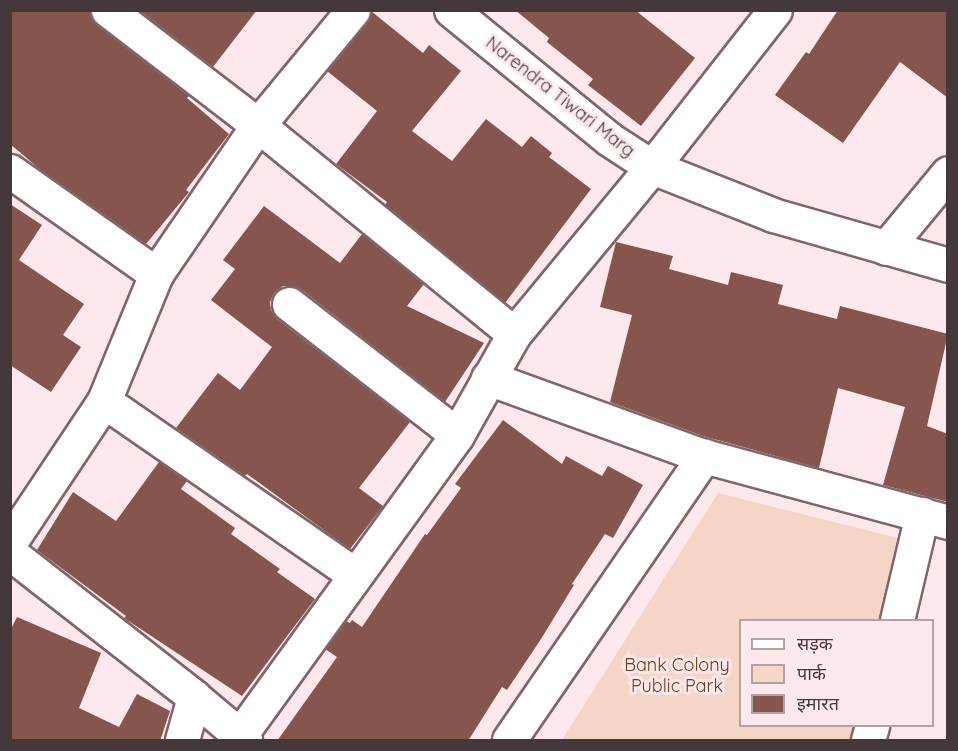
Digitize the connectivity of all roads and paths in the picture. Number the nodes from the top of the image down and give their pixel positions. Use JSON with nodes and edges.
{"nodes":[{"id":1,"x":108,"y":10,"type":"edge"},
{"id":2,"x":354,"y":10,"type":"edge"},
{"id":3,"x":451,"y":10,"type":"edge"},
{"id":4,"x":775,"y":10,"type":"edge"},
{"id":5,"x":258,"y":125,"type":"junction"},
{"id":6,"x":652,"y":167,"type":"junction"},
{"id":7,"x":10,"y":171,"type":"edge"},
{"id":8,"x":948,"y":173,"type":"edge"},
{"id":9,"x":886,"y":248,"type":"junction"},
{"id":10,"x":948,"y":265,"type":"edge"},
{"id":11,"x":156,"y":274,"type":"junction"},
{"id":12,"x":289,"y":304,"type":"dead end"},
{"id":13,"x":514,"y":334,"type":"junction"},
{"id":14,"x":488,"y":378,"type":"junction"},
{"id":15,"x":104,"y":401,"type":"junction"},
{"id":16,"x":457,"y":435,"type":"junction"},
{"id":17,"x":704,"y":456,"type":"junction"},
{"id":18,"x":935,"y":518,"type":"edge"},
{"id":19,"x":10,"y":542,"type":"edge"},
{"id":20,"x":10,"y":553,"type":"edge"},
{"id":21,"x":354,"y":574,"type":"junction"},
{"id":22,"x":898,"y":619,"type":"edge"},
{"id":23,"x":194,"y":697,"type":"junction"},
{"id":24,"x":242,"y":738,"type":"edge"},
{"id":25,"x":182,"y":741,"type":"edge"},
{"id":26,"x":509,"y":741,"type":"edge"}],
"edges":[{"from":1,"to":5,"type":"street"},
{"from":2,"to":5,"type":"street"},
{"from":3,"to":6,"type":"street","name":"Narendra Tiwari Marg"},
{"from":4,"to":6,"type":"street"},
{"from":5,"to":11,"type":"street"},
{"from":5,"to":13,"type":"street"},
{"from":6,"to":9,"type":"street","name":"Narendra Tiwari Marg"},
{"from":6,"to":13,"type":"street"},
{"from":7,"to":11,"type":"street"},
{"from":8,"to":9,"type":"street"},
{"from":9,"to":10,"type":"street","name":"Narendra Tiwari Marg"},
{"from":11,"to":15,"type":"street"},
{"from":12,"to":16,"type":"street"},
{"from":13,"to":14,"type":"street"},
{"from":14,"to":16,"type":"street"},
{"from":14,"to":17,"type":"street"},
{"from":15,"to":19,"type":"street"},
{"from":15,"to":21,"type":"street"},
{"from":16,"to":21,"type":"street"},
{"from":17,"to":18,"type":"street"},
{"from":17,"to":26,"type":"street"},
{"from":18,"to":22,"type":"street"},
{"from":20,"to":23,"type":"street"},
{"from":21,"to":24,"type":"street"},
{"from":23,"to":24,"type":"street"},
{"from":23,"to":25,"type":"street"}]}
